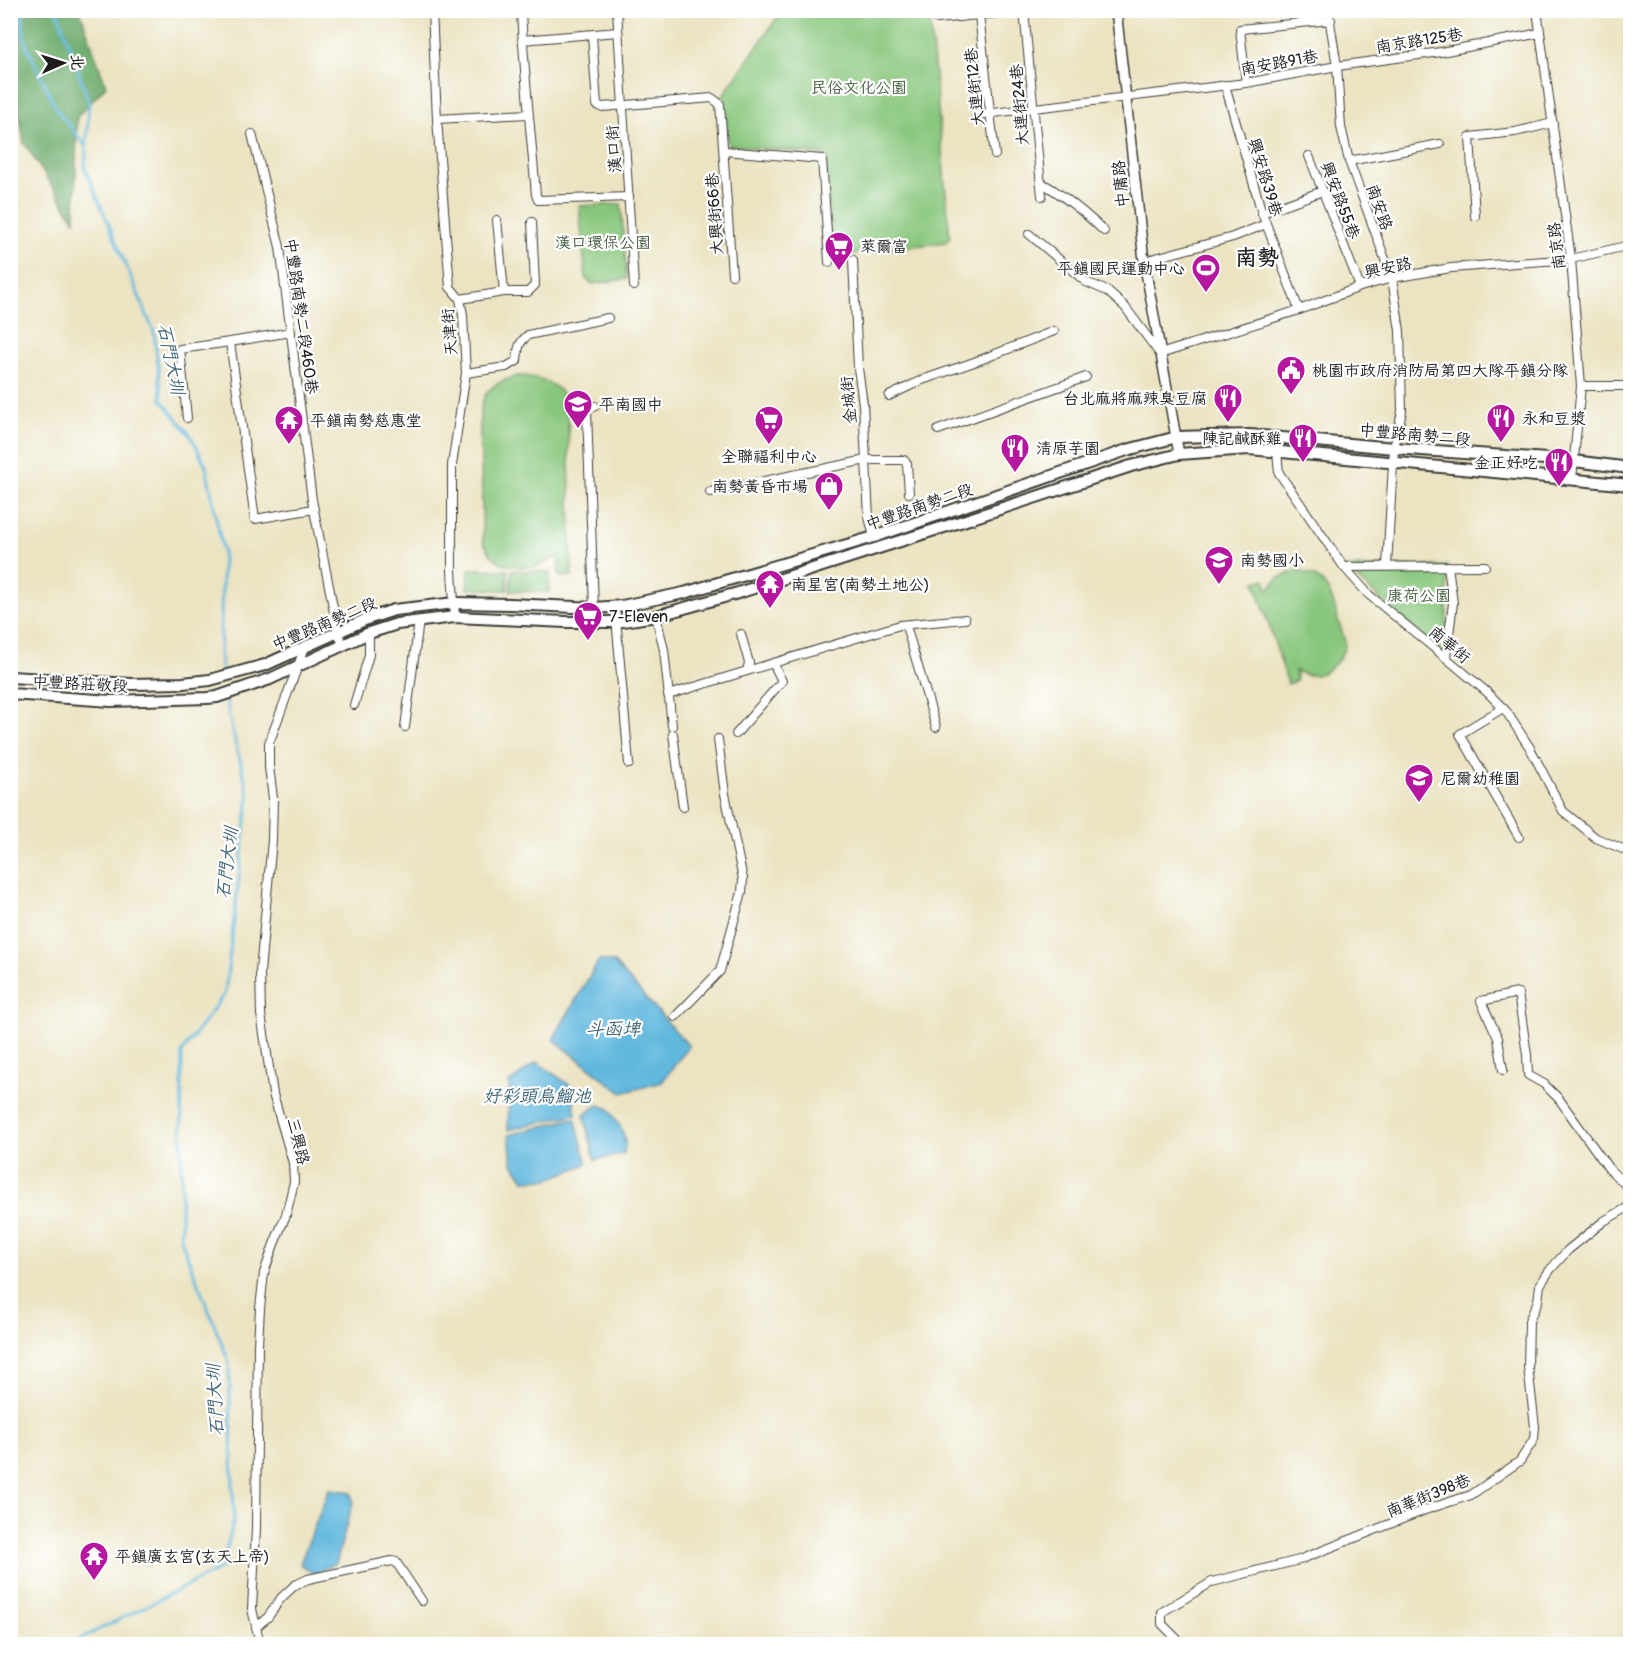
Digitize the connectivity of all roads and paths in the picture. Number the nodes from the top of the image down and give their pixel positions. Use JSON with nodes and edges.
{"nodes":[{"id":1,"x":432,"y":10,"type":"edge"},
{"id":2,"x":617,"y":10,"type":"edge"},
{"id":3,"x":1030,"y":10,"type":"edge"},
{"id":4,"x":1116,"y":10,"type":"edge"},
{"id":5,"x":1328,"y":10,"type":"edge"},
{"id":6,"x":1537,"y":10,"type":"edge"},
{"id":7,"x":521,"y":11,"type":"edge"},
{"id":8,"x":1024,"y":11,"type":"edge"},
{"id":9,"x":979,"y":15,"type":"junction"},
{"id":10,"x":938,"y":20,"type":"dead end"},
{"id":11,"x":1330,"y":20,"type":"junction"},
{"id":12,"x":618,"y":32,"type":"junction"},
{"id":13,"x":1540,"y":33,"type":"junction"},
{"id":14,"x":592,"y":35,"type":"junction"},
{"id":15,"x":522,"y":40,"type":"junction"},
{"id":16,"x":1337,"y":66,"type":"junction"},
{"id":17,"x":1246,"y":82,"type":"junction"},
{"id":18,"x":1225,"y":85,"type":"junction"},
{"id":19,"x":1126,"y":97,"type":"junction"},
{"id":20,"x":623,"y":106,"type":"junction"},
{"id":21,"x":1034,"y":108,"type":"junction"},
{"id":22,"x":528,"y":114,"type":"junction"},
{"id":23,"x":990,"y":114,"type":"junction"},
{"id":24,"x":976,"y":115,"type":"dead end"},
{"id":25,"x":437,"y":119,"type":"junction"},
{"id":26,"x":1553,"y":123,"type":"junction"},
{"id":27,"x":252,"y":134,"type":"dead end"},
{"id":28,"x":1440,"y":144,"type":"dead end"},
{"id":29,"x":724,"y":151,"type":"junction"},
{"id":30,"x":995,"y":155,"type":"dead end"},
{"id":31,"x":1310,"y":156,"type":"dead end"},
{"id":32,"x":1349,"y":161,"type":"junction"},
{"id":33,"x":1040,"y":182,"type":"junction"},
{"id":34,"x":1323,"y":191,"type":"junction"},
{"id":35,"x":1042,"y":196,"type":"dead end"},
{"id":36,"x":629,"y":197,"type":"junction"},
{"id":37,"x":1262,"y":213,"type":"junction"},
{"id":38,"x":1475,"y":216,"type":"dead end"},
{"id":39,"x":496,"y":220,"type":"dead end"},
{"id":40,"x":532,"y":222,"type":"dead end"},
{"id":41,"x":1266,"y":224,"type":"junction"},
{"id":42,"x":1104,"y":231,"type":"dead end"},
{"id":43,"x":1029,"y":234,"type":"dead end"},
{"id":44,"x":1630,"y":245,"type":"edge"},
{"id":45,"x":1571,"y":259,"type":"junction"},
{"id":46,"x":853,"y":260,"type":"dead end"},
{"id":47,"x":1143,"y":261,"type":"junction"},
{"id":48,"x":829,"y":262,"type":"dead end"},
{"id":49,"x":732,"y":275,"type":"dead end"},
{"id":50,"x":1392,"y":278,"type":"junction"},
{"id":51,"x":634,"y":286,"type":"dead end"},
{"id":52,"x":1360,"y":287,"type":"junction"},
{"id":53,"x":504,"y":292,"type":"junction"},
{"id":54,"x":460,"y":299,"type":"junction"},
{"id":55,"x":1299,"y":310,"type":"junction"},
{"id":56,"x":608,"y":318,"type":"dead end"},
{"id":57,"x":291,"y":332,"type":"junction"},
{"id":58,"x":1054,"y":332,"type":"dead end"},
{"id":59,"x":230,"y":342,"type":"junction"},
{"id":60,"x":1160,"y":354,"type":"junction"},
{"id":61,"x":466,"y":373,"type":"junction"},
{"id":62,"x":1086,"y":377,"type":"dead end"},
{"id":63,"x":1581,"y":386,"type":"junction"},
{"id":64,"x":1630,"y":386,"type":"edge"},
{"id":65,"x":889,"y":396,"type":"dead end"},
{"id":66,"x":595,"y":406,"type":"dead end"},
{"id":67,"x":187,"y":418,"type":"dead end"},
{"id":68,"x":938,"y":430,"type":"dead end"},
{"id":69,"x":1177,"y":437,"type":"junction"},
{"id":70,"x":1280,"y":438,"type":"junction"},
{"id":71,"x":1394,"y":448,"type":"junction"},
{"id":72,"x":1277,"y":451,"type":"junction"},
{"id":73,"x":1179,"y":454,"type":"junction"},
{"id":74,"x":866,"y":460,"type":"junction"},
{"id":75,"x":1394,"y":461,"type":"junction"},
{"id":76,"x":1574,"y":461,"type":"junction"},
{"id":77,"x":1630,"y":468,"type":"edge"},
{"id":78,"x":1572,"y":479,"type":"junction"},
{"id":79,"x":1630,"y":485,"type":"edge"},
{"id":80,"x":710,"y":492,"type":"dead end"},
{"id":81,"x":909,"y":493,"type":"dead end"},
{"id":82,"x":314,"y":509,"type":"junction"},
{"id":83,"x":874,"y":537,"type":"junction"},
{"id":84,"x":1387,"y":566,"type":"junction"},
{"id":85,"x":1448,"y":566,"type":"junction"},
{"id":86,"x":1485,"y":566,"type":"dead end"},
{"id":87,"x":1344,"y":567,"type":"junction"},
{"id":88,"x":455,"y":603,"type":"junction"},
{"id":89,"x":615,"y":606,"type":"junction"},
{"id":90,"x":594,"y":608,"type":"junction"},
{"id":91,"x":656,"y":616,"type":"junction"},
{"id":92,"x":455,"y":617,"type":"junction"},
{"id":93,"x":965,"y":619,"type":"dead end"},
{"id":94,"x":419,"y":621,"type":"junction"},
{"id":95,"x":616,"y":622,"type":"junction"},
{"id":96,"x":906,"y":626,"type":"junction"},
{"id":97,"x":338,"y":632,"type":"junction"},
{"id":98,"x":369,"y":633,"type":"junction"},
{"id":99,"x":741,"y":634,"type":"dead end"},
{"id":100,"x":343,"y":645,"type":"junction"},
{"id":101,"x":305,"y":647,"type":"junction"},
{"id":102,"x":1446,"y":657,"type":"junction"},
{"id":103,"x":773,"y":663,"type":"junction"},
{"id":104,"x":298,"y":666,"type":"junction"},
{"id":105,"x":747,"y":672,"type":"junction"},
{"id":106,"x":10,"y":677,"type":"edge"},
{"id":107,"x":131,"y":684,"type":"joint"},
{"id":108,"x":10,"y":694,"type":"edge"},
{"id":109,"x":668,"y":695,"type":"junction"},
{"id":110,"x":148,"y":701,"type":"joint"},
{"id":111,"x":354,"y":705,"type":"dead end"},
{"id":112,"x":1503,"y":708,"type":"junction"},
{"id":113,"x":936,"y":727,"type":"dead end"},
{"id":114,"x":405,"y":728,"type":"dead end"},
{"id":115,"x":736,"y":734,"type":"dead end"},
{"id":116,"x":718,"y":739,"type":"dead end"},
{"id":117,"x":629,"y":764,"type":"dead end"},
{"id":118,"x":683,"y":807,"type":"dead end"},
{"id":119,"x":1519,"y":837,"type":"dead end"},
{"id":120,"x":1630,"y":852,"type":"edge"},
{"id":121,"x":675,"y":1017,"type":"dead end"},
{"id":122,"x":1503,"y":1070,"type":"dead end"},
{"id":123,"x":1630,"y":1190,"type":"edge"},
{"id":124,"x":1630,"y":1206,"type":"edge"},
{"id":125,"x":422,"y":1601,"type":"dead end"},
{"id":126,"x":256,"y":1627,"type":"junction"},
{"id":127,"x":260,"y":1644,"type":"edge"},
{"id":128,"x":1182,"y":1644,"type":"edge"}],
"edges":[{"from":1,"to":25,"type":"street","name":"天津街"},
{"from":2,"to":12,"type":"street","name":"漢口街"},
{"from":3,"to":8,"type":"street"},
{"from":4,"to":19,"type":"street","name":"中庸路"},
{"from":5,"to":11,"type":"street","name":"南安路"},
{"from":6,"to":13,"type":"street","name":"南京路"},
{"from":7,"to":15,"type":"street"},
{"from":8,"to":9,"type":"street"},
{"from":8,"to":21,"type":"street","name":"大連街24巷"},
{"from":9,"to":10,"type":"street"},
{"from":9,"to":23,"type":"street","name":"大連街12巷"},
{"from":11,"to":16,"type":"street","name":"南安路"},
{"from":11,"to":17,"type":"street"},
{"from":12,"to":14,"type":"street"},
{"from":12,"to":20,"type":"street","name":"漢口街"},
{"from":13,"to":16,"type":"street","name":"南京路125巷"},
{"from":13,"to":26,"type":"street","name":"南京路"},
{"from":14,"to":15,"type":"street"},
{"from":14,"to":20,"type":"street","name":"大興街66巷"},
{"from":15,"to":22,"type":"street"},
{"from":16,"to":17,"type":"street","name":"南安路91巷"},
{"from":16,"to":32,"type":"street","name":"南安路"},
{"from":17,"to":18,"type":"street","name":"南安路91巷"},
{"from":18,"to":19,"type":"street","name":"南安路91巷"},
{"from":18,"to":37,"type":"street","name":"興安路39巷"},
{"from":19,"to":21,"type":"street","name":"南安路91巷"},
{"from":19,"to":47,"type":"street","name":"中庸路"},
{"from":20,"to":29,"type":"street","name":"大興街66巷"},
{"from":20,"to":36,"type":"street","name":"漢口街"},
{"from":21,"to":23,"type":"street","name":"南安路91巷"},
{"from":21,"to":33,"type":"street","name":"大連街24巷"},
{"from":22,"to":25,"type":"street"},
{"from":22,"to":36,"type":"street"},
{"from":23,"to":24,"type":"street","name":"南安路91巷"},
{"from":23,"to":30,"type":"street","name":"大連街12巷"},
{"from":25,"to":54,"type":"street","name":"天津街"},
{"from":26,"to":38,"type":"street"},
{"from":26,"to":45,"type":"street","name":"南京路"},
{"from":27,"to":57,"type":"street","name":"中豐路南勢二段460巷"},
{"from":28,"to":32,"type":"street"},
{"from":29,"to":48,"type":"street"},
{"from":29,"to":49,"type":"street","name":"大興街66巷"},
{"from":31,"to":34,"type":"street","name":"興安路55巷"},
{"from":32,"to":50,"type":"street","name":"南安路"},
{"from":33,"to":35,"type":"street","name":"大連街24巷"},
{"from":33,"to":42,"type":"street"},
{"from":34,"to":37,"type":"street"},
{"from":34,"to":52,"type":"street","name":"興安路55巷"},
{"from":36,"to":51,"type":"street","name":"漢口街"},
{"from":37,"to":41,"type":"street","name":"興安路39巷"},
{"from":39,"to":53,"type":"street"},
{"from":40,"to":53,"type":"street"},
{"from":41,"to":47,"type":"street"},
{"from":41,"to":55,"type":"street","name":"興安路39巷"},
{"from":43,"to":60,"type":"street","name":"中庸路"},
{"from":44,"to":45,"type":"street","name":"興安路"},
{"from":45,"to":50,"type":"street","name":"興安路"},
{"from":45,"to":63,"type":"street","name":"南京路"},
{"from":46,"to":74,"type":"street","name":"金城街"},
{"from":47,"to":60,"type":"street","name":"中庸路"},
{"from":50,"to":52,"type":"street","name":"興安路"},
{"from":50,"to":71,"type":"street","name":"南安路"},
{"from":52,"to":55,"type":"street","name":"興安路"},
{"from":53,"to":54,"type":"street"},
{"from":54,"to":61,"type":"street","name":"天津街"},
{"from":55,"to":60,"type":"street","name":"興安路"},
{"from":56,"to":61,"type":"street"},
{"from":57,"to":59,"type":"street"},
{"from":57,"to":82,"type":"street","name":"中豐路南勢二段460巷"},
{"from":58,"to":65,"type":"street"},
{"from":59,"to":67,"type":"street"},
{"from":59,"to":82,"type":"street"},
{"from":60,"to":69,"type":"street","name":"中庸路"},
{"from":61,"to":88,"type":"street","name":"天津街"},
{"from":62,"to":68,"type":"street"},
{"from":63,"to":64,"type":"street"},
{"from":63,"to":76,"type":"street","name":"南京路"},
{"from":66,"to":90,"type":"street"},
{"from":69,"to":70,"type":"main road","name":"中豐路南勢二段"},
{"from":69,"to":73,"type":"street","name":"中庸路"},
{"from":69,"to":83,"type":"main road","name":"中豐路南勢二段"},
{"from":70,"to":71,"type":"main road","name":"中豐路南勢二段"},
{"from":70,"to":72,"type":"street","name":"南華街"},
{"from":71,"to":75,"type":"street","name":"南安路"},
{"from":71,"to":76,"type":"main road","name":"中豐路南勢二段"},
{"from":72,"to":73,"type":"main road","name":"中豐路南勢二段"},
{"from":72,"to":75,"type":"main road","name":"中豐路南勢二段"},
{"from":72,"to":87,"type":"street","name":"南華街"},
{"from":73,"to":91,"type":"main road","name":"中豐路南勢二段"},
{"from":74,"to":80,"type":"street"},
{"from":74,"to":81,"type":"street"},
{"from":74,"to":83,"type":"street","name":"金城街"},
{"from":75,"to":78,"type":"main road","name":"中豐路南勢二段"},
{"from":75,"to":84,"type":"street","name":"南安路"},
{"from":76,"to":77,"type":"main road","name":"中豐路南勢二段"},
{"from":76,"to":78,"type":"street","name":"南京路"},
{"from":78,"to":79,"type":"main road","name":"中豐路南勢二段"},
{"from":82,"to":97,"type":"street","name":"中豐路南勢二段460巷"},
{"from":83,"to":89,"type":"main road","name":"中豐路南勢二段"},
{"from":84,"to":85,"type":"street"},
{"from":84,"to":87,"type":"street"},
{"from":85,"to":86,"type":"street"},
{"from":85,"to":102,"type":"street"},
{"from":87,"to":102,"type":"street","name":"南華街"},
{"from":88,"to":90,"type":"main road","name":"中豐路南勢二段"},
{"from":88,"to":92,"type":"street","name":"天津街"},
{"from":88,"to":97,"type":"main road","name":"中豐路南勢二段"},
{"from":89,"to":90,"type":"main road","name":"中豐路南勢二段"},
{"from":89,"to":95,"type":"street"},
{"from":91,"to":95,"type":"main road","name":"中豐路南勢二段"},
{"from":91,"to":109,"type":"street"},
{"from":92,"to":94,"type":"main road","name":"中豐路南勢二段"},
{"from":92,"to":95,"type":"main road","name":"中豐路南勢二段"},
{"from":93,"to":96,"type":"street"},
{"from":94,"to":98,"type":"main road","name":"中豐路南勢二段"},
{"from":94,"to":114,"type":"street"},
{"from":95,"to":117,"type":"street"},
{"from":96,"to":103,"type":"street"},
{"from":96,"to":113,"type":"street"},
{"from":97,"to":100,"type":"street","name":"中豐路南勢二段460巷"},
{"from":97,"to":101,"type":"main road","name":"中豐路南勢二段"},
{"from":98,"to":100,"type":"main road","name":"中豐路南勢二段"},
{"from":98,"to":111,"type":"street"},
{"from":99,"to":105,"type":"street"},
{"from":100,"to":104,"type":"main road","name":"中豐路南勢二段"},
{"from":101,"to":104,"type":"street","name":"三興路"},
{"from":101,"to":107,"type":"main road","name":"中豐路南勢二段"},
{"from":102,"to":112,"type":"street","name":"南華街"},
{"from":103,"to":105,"type":"street"},
{"from":103,"to":115,"type":"street"},
{"from":104,"to":110,"type":"main road","name":"中豐路南勢二段"},
{"from":104,"to":126,"type":"street","name":"三興路"},
{"from":105,"to":109,"type":"street"},
{"from":106,"to":107,"type":"main road","name":"中豐路莊敬段"},
{"from":108,"to":110,"type":"main road","name":"中豐路莊敬段"},
{"from":109,"to":118,"type":"street"},
{"from":112,"to":119,"type":"street"},
{"from":112,"to":120,"type":"street","name":"南華街"},
{"from":116,"to":121,"type":"street"},
{"from":122,"to":123,"type":"street"},
{"from":124,"to":128,"type":"street","name":"南華街398巷"},
{"from":125,"to":126,"type":"street"},
{"from":126,"to":127,"type":"street","name":"三興路"}]}
